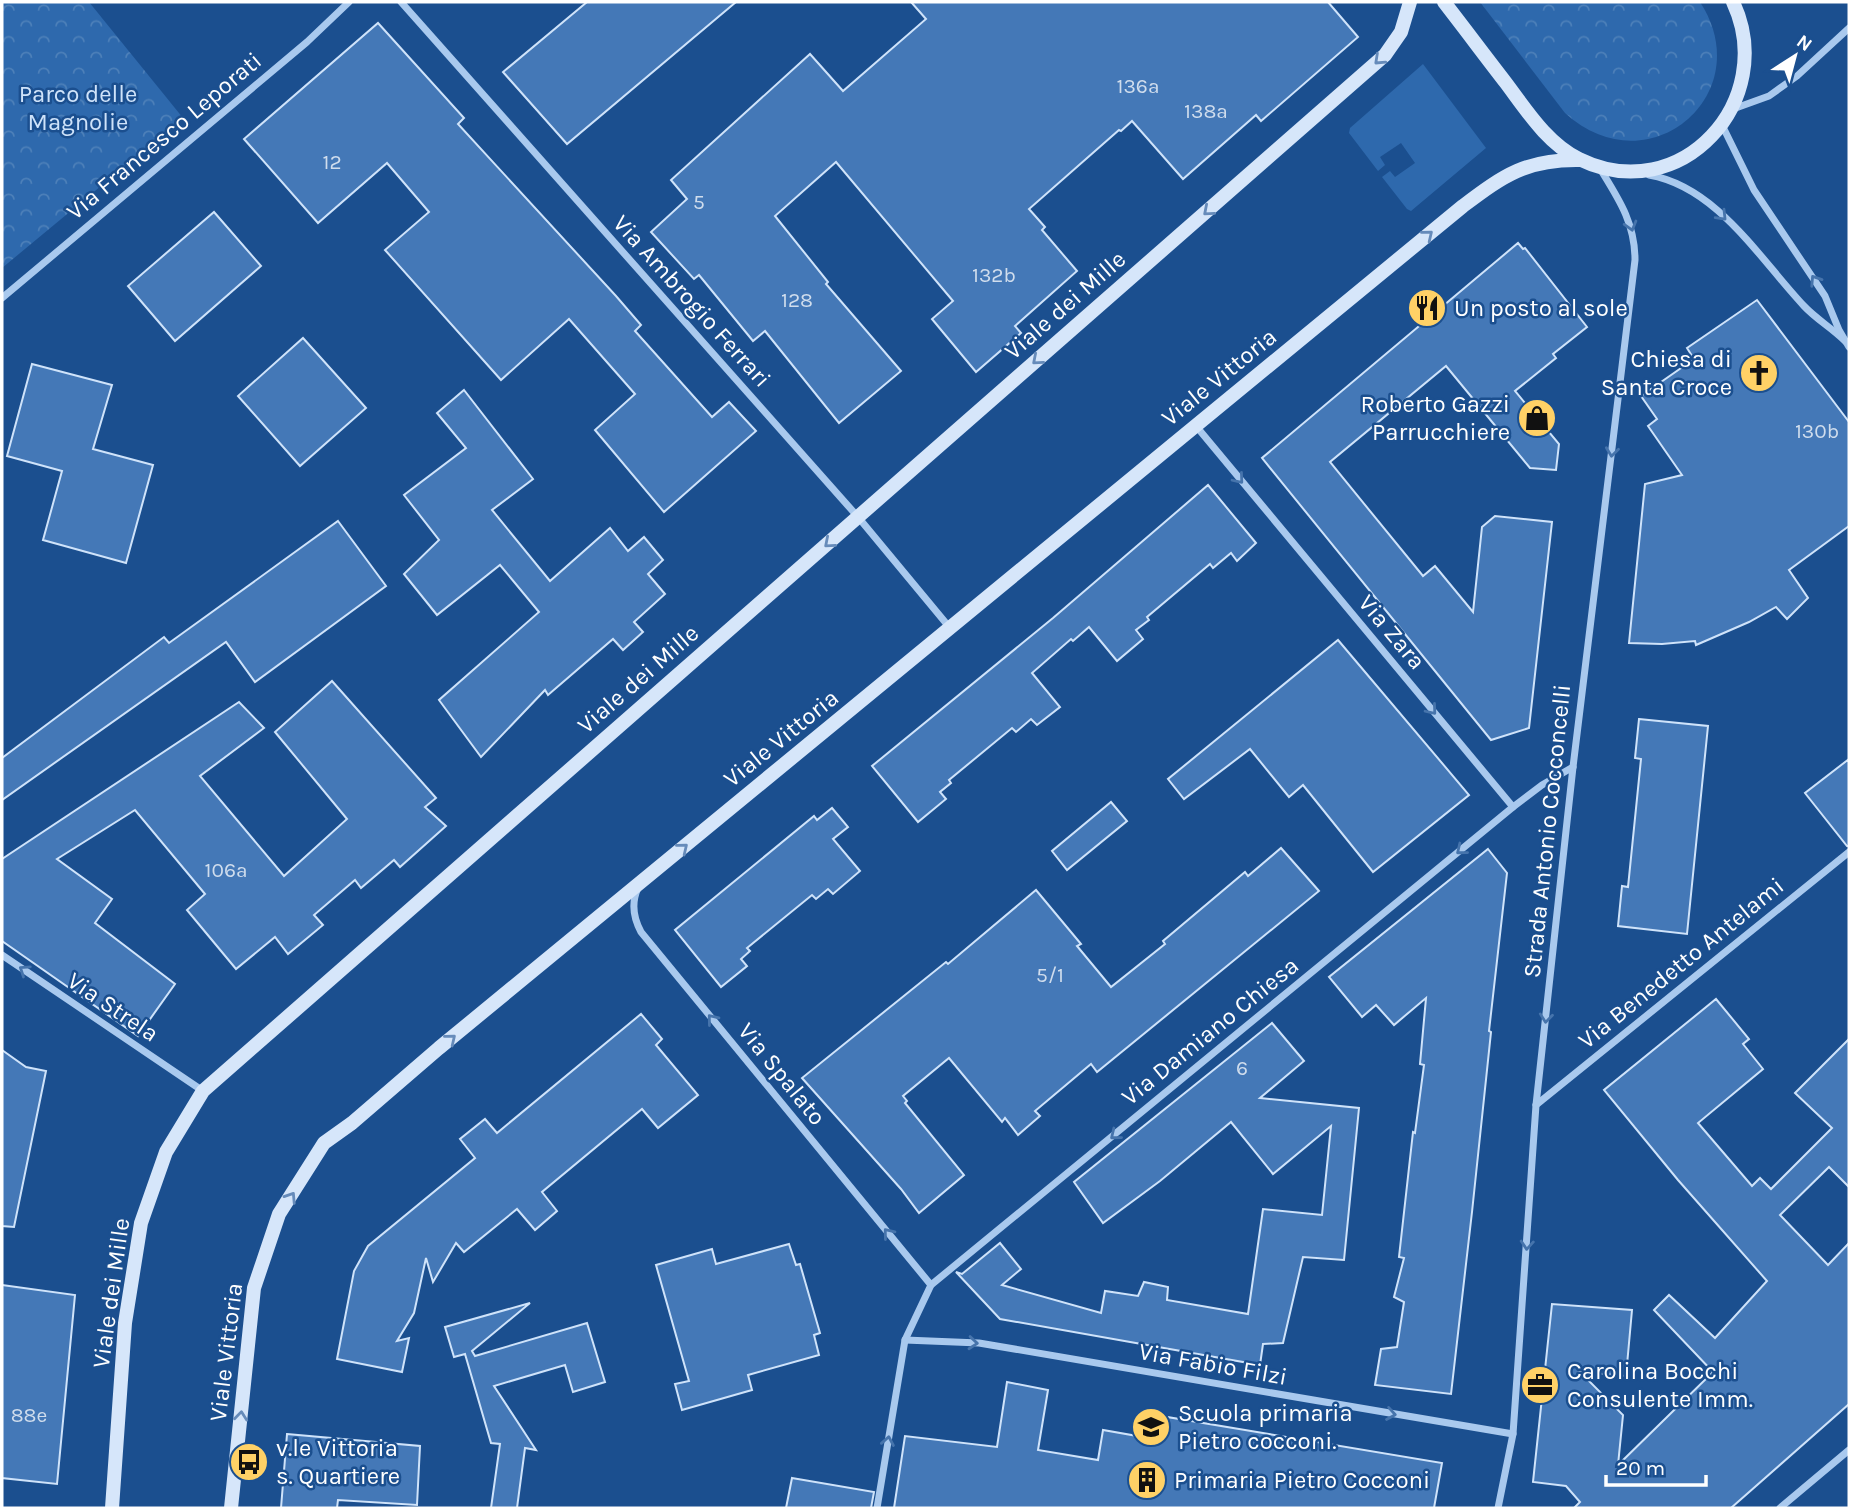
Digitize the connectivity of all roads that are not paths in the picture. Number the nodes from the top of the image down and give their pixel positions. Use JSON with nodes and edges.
{"nodes":[{"id":1,"x":349,"y":2,"type":"edge"},
{"id":2,"x":401,"y":2,"type":"edge"},
{"id":3,"x":1410,"y":2,"type":"edge"},
{"id":4,"x":1444,"y":2,"type":"edge"},
{"id":5,"x":1733,"y":2,"type":"edge"},
{"id":6,"x":1849,"y":27,"type":"edge"},
{"id":7,"x":1733,"y":109,"type":"junction"},
{"id":8,"x":1722,"y":125,"type":"junction"},
{"id":9,"x":1580,"y":160,"type":"junction"},
{"id":10,"x":1599,"y":166,"type":"junction"},
{"id":11,"x":1618,"y":170,"type":"junction"},
{"id":12,"x":2,"y":298,"type":"edge"},
{"id":13,"x":1847,"y":344,"type":"edge"},
{"id":14,"x":1196,"y":426,"type":"junction"},
{"id":15,"x":858,"y":517,"type":"junction"},
{"id":16,"x":950,"y":628,"type":"junction"},
{"id":17,"x":1573,"y":767,"type":"junction"},
{"id":18,"x":1514,"y":807,"type":"junction"},
{"id":19,"x":1849,"y":852,"type":"edge"},
{"id":20,"x":646,"y":878,"type":"junction"},
{"id":21,"x":2,"y":955,"type":"edge"},
{"id":22,"x":203,"y":1091,"type":"junction"},
{"id":23,"x":1536,"y":1105,"type":"junction"},
{"id":24,"x":931,"y":1285,"type":"junction"},
{"id":25,"x":905,"y":1340,"type":"junction"},
{"id":26,"x":1513,"y":1434,"type":"junction"},
{"id":27,"x":1849,"y":1450,"type":"edge"},
{"id":28,"x":112,"y":1508,"type":"edge"},
{"id":29,"x":231,"y":1508,"type":"edge"},
{"id":30,"x":877,"y":1508,"type":"edge"},
{"id":31,"x":1498,"y":1508,"type":"edge"},
{"id":32,"x":1780,"y":1508,"type":"edge"}],
"edges":[{"from":1,"to":12,"type":"street","name":"Via Francesco Leporati"},
{"from":2,"to":15,"type":"street","name":"Via Ambrogio Ferrari"},
{"from":3,"to":15,"type":"main road","name":"Viale dei Mille","one_way":true},
{"from":4,"to":9,"type":"main road"},
{"from":5,"to":7,"type":"main road"},
{"from":6,"to":7,"type":"street"},
{"from":7,"to":8,"type":"main road"},
{"from":8,"to":11,"type":"main road"},
{"from":13,"to":8,"type":"street","one_way":true},
{"from":9,"to":10,"type":"main road"},
{"from":14,"to":9,"type":"main road","name":"Viale Vittoria","one_way":true},
{"from":10,"to":11,"type":"main road"},
{"from":10,"to":17,"type":"street","name":"Strada Antonio Cocconcelli","one_way":true},
{"from":11,"to":13,"type":"street","one_way":true},
{"from":14,"to":16,"type":"main road","name":"Viale Vittoria"},
{"from":14,"to":18,"type":"street","name":"Via Zara","one_way":true},
{"from":15,"to":16,"type":"street","name":"Via Ambrogio Ferrari"},
{"from":15,"to":22,"type":"main road","name":"Viale dei Mille","one_way":true},
{"from":20,"to":16,"type":"main road","name":"Viale Vittoria","one_way":true},
{"from":17,"to":18,"type":"street"},
{"from":17,"to":23,"type":"street","name":"Strada Antonio Cocconcelli","one_way":true},
{"from":18,"to":24,"type":"street","name":"Via Damiano Chiesa","one_way":true},
{"from":19,"to":23,"type":"street","name":"Via Benedetto Antelami"},
{"from":24,"to":20,"type":"street","name":"Via Spalato","one_way":true},
{"from":29,"to":20,"type":"main road","name":"Viale Vittoria","one_way":true},
{"from":22,"to":21,"type":"street","name":"Via Strela","one_way":true},
{"from":22,"to":28,"type":"main road","name":"Viale dei Mille"},
{"from":23,"to":26,"type":"street","name":"Strada Antonio Cocconcelli","one_way":true},
{"from":24,"to":25,"type":"street"},
{"from":25,"to":26,"type":"street","name":"Via Fabio Filzi","one_way":true},
{"from":30,"to":25,"type":"street","one_way":true},
{"from":26,"to":31,"type":"street","name":"Strada Antonio Cocconcelli"},
{"from":27,"to":32,"type":"street"}]}
